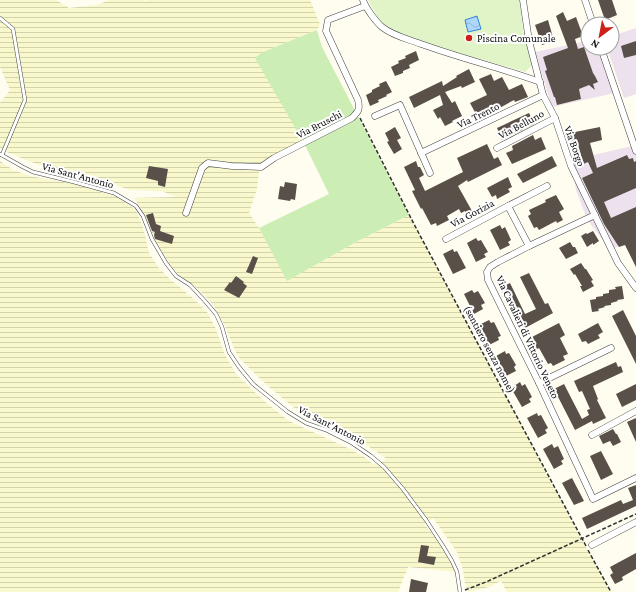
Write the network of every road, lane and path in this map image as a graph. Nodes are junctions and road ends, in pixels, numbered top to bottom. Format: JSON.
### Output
{"nodes":[{"id":1,"x":523,"y":0,"type":"edge"},
{"id":2,"x":585,"y":0,"type":"edge"},
{"id":3,"x":364,"y":3,"type":"edge"},
{"id":4,"x":590,"y":16,"type":"edge"},
{"id":5,"x":0,"y":18,"type":"edge"},
{"id":6,"x":605,"y":56,"type":"edge"},
{"id":7,"x":540,"y":82,"type":"junction"},
{"id":8,"x":543,"y":95,"type":"junction"},
{"id":9,"x":357,"y":113,"type":"junction"},
{"id":10,"x":375,"y":116,"type":"dead end"},
{"id":11,"x":555,"y":118,"type":"junction"},
{"id":12,"x":497,"y":148,"type":"dead end"},
{"id":13,"x":636,"y":151,"type":"edge"},
{"id":14,"x":421,"y":153,"type":"junction"},
{"id":15,"x":1,"y":154,"type":"edge"},
{"id":16,"x":430,"y":173,"type":"dead end"},
{"id":17,"x":547,"y":186,"type":"dead end"},
{"id":18,"x":508,"y":206,"type":"junction"},
{"id":19,"x":186,"y":213,"type":"dead end"},
{"id":20,"x":594,"y":215,"type":"junction"},
{"id":21,"x":446,"y":239,"type":"dead end"},
{"id":22,"x":529,"y":246,"type":"junction"},
{"id":23,"x":636,"y":288,"type":"edge"},
{"id":24,"x":611,"y":348,"type":"dead end"},
{"id":25,"x":539,"y":383,"type":"junction"},
{"id":26,"x":636,"y":411,"type":"edge"},
{"id":27,"x":592,"y":435,"type":"dead end"},
{"id":28,"x":636,"y":478,"type":"edge"},
{"id":29,"x":636,"y":514,"type":"edge"},
{"id":30,"x":636,"y":522,"type":"edge"},
{"id":31,"x":582,"y":539,"type":"junction"},
{"id":32,"x":592,"y":545,"type":"dead end"},
{"id":33,"x":460,"y":592,"type":"edge"},
{"id":34,"x":611,"y":592,"type":"edge"}],
"edges":[{"from":1,"to":7,"type":"street","name":"Via Borgo"},
{"from":2,"to":4,"type":"street"},
{"from":3,"to":7,"type":"street","name":"Via Bruschi"},
{"from":3,"to":9,"type":"street","name":"Via Bruschi"},
{"from":5,"to":15,"type":"lane"},
{"from":6,"to":13,"type":"street"},
{"from":7,"to":8,"type":"street","name":"Via Borgo"},
{"from":8,"to":11,"type":"street","name":"Via Borgo"},
{"from":8,"to":14,"type":"street","name":"Via Trento"},
{"from":9,"to":19,"type":"street","name":"Via Bruschi"},
{"from":9,"to":31,"type":"path","name":"(sentiero senza nome)"},
{"from":10,"to":14,"type":"street"},
{"from":11,"to":12,"type":"street","name":"Via Belluno"},
{"from":11,"to":20,"type":"street","name":"Via Borgo"},
{"from":14,"to":16,"type":"street"},
{"from":15,"to":33,"type":"lane","name":"Via Sant'Antonio"},
{"from":17,"to":18,"type":"street","name":"Via Gorizia"},
{"from":18,"to":21,"type":"street","name":"Via Gorizia"},
{"from":18,"to":22,"type":"street","name":"Via Gorizia"},
{"from":20,"to":22,"type":"street","name":"Via Cavalieri di Vittorio Veneto"},
{"from":20,"to":23,"type":"street","name":"Via Borgo"},
{"from":22,"to":25,"type":"street","name":"Via Cavalieri di Vittorio Veneto"},
{"from":24,"to":25,"type":"street"},
{"from":25,"to":28,"type":"street","name":"Via Cavalieri di Vittorio Veneto"},
{"from":26,"to":27,"type":"street"},
{"from":29,"to":31,"type":"path"},
{"from":30,"to":32,"type":"street"},
{"from":31,"to":33,"type":"path"},
{"from":31,"to":34,"type":"path","name":"(sentiero senza nome)"}]}
